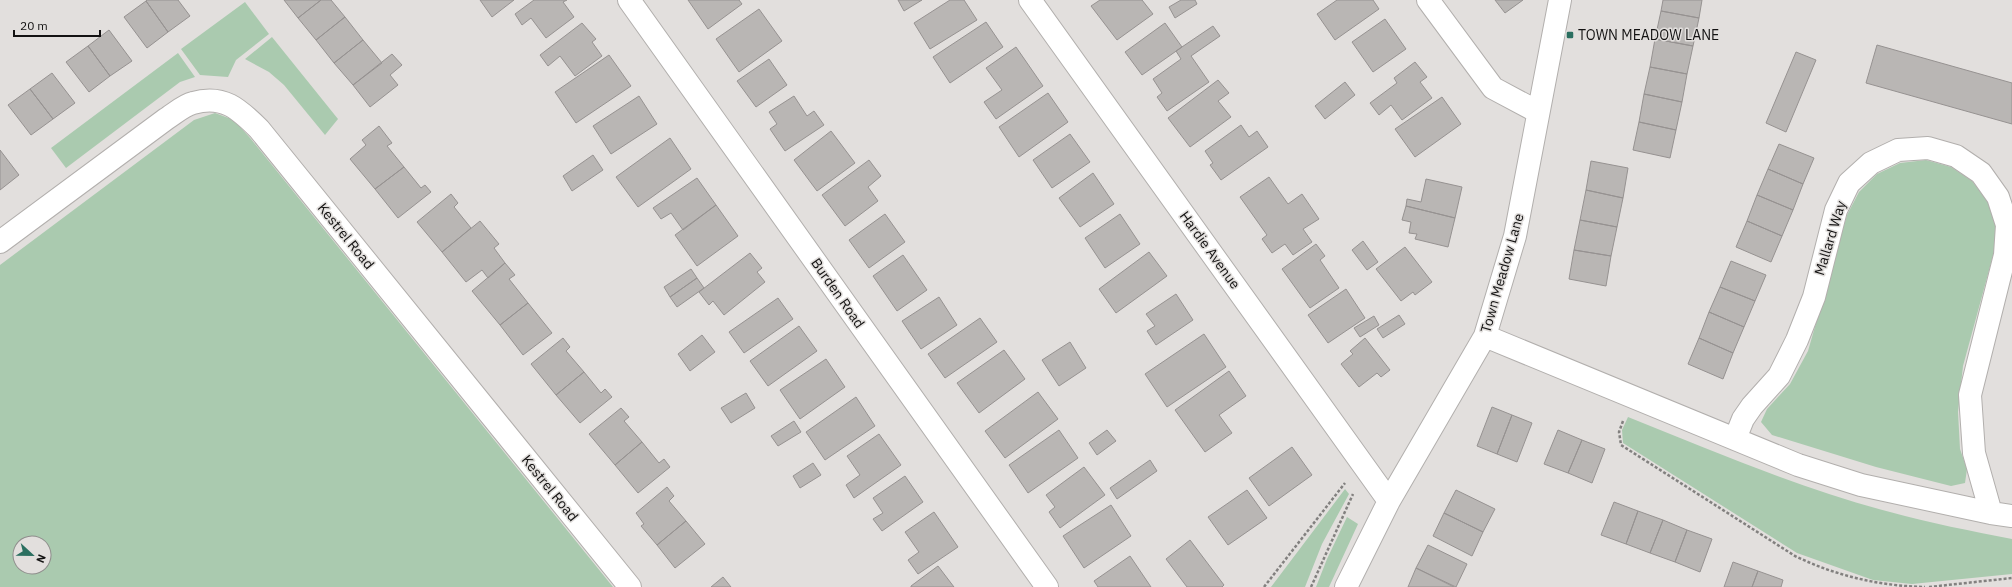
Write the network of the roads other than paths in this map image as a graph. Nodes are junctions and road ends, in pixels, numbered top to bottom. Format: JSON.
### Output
{"nodes":[{"id":1,"x":629,"y":0,"type":"edge"},
{"id":2,"x":1030,"y":0,"type":"edge"},
{"id":3,"x":1428,"y":0,"type":"edge"},
{"id":4,"x":1560,"y":0,"type":"edge"},
{"id":5,"x":1538,"y":112,"type":"junction"},
{"id":6,"x":0,"y":242,"type":"edge"},
{"id":7,"x":1485,"y":336,"type":"junction"},
{"id":8,"x":1735,"y":439,"type":"junction"},
{"id":9,"x":1389,"y":501,"type":"junction"},
{"id":10,"x":1990,"y":513,"type":"junction"},
{"id":11,"x":2012,"y":516,"type":"edge"},
{"id":12,"x":630,"y":587,"type":"edge"},
{"id":13,"x":1047,"y":587,"type":"edge"},
{"id":14,"x":1346,"y":587,"type":"edge"}],
"edges":[{"from":1,"to":13,"type":"street","name":"Burden Road"},
{"from":2,"to":9,"type":"street","name":"Hardie Avenue"},
{"from":3,"to":5,"type":"street"},
{"from":4,"to":5,"type":"street","name":"Town Meadow Lane"},
{"from":5,"to":7,"type":"street","name":"Town Meadow Lane"},
{"from":6,"to":12,"type":"street","name":"Kestrel Road"},
{"from":7,"to":8,"type":"street"},
{"from":7,"to":9,"type":"street","name":"Town Meadow Lane"},
{"from":8,"to":10,"type":"street"},
{"from":8,"to":10,"type":"street","name":"Mallard Way"},
{"from":9,"to":14,"type":"street","name":"Town Meadow Lane"},
{"from":10,"to":11,"type":"street"}]}
